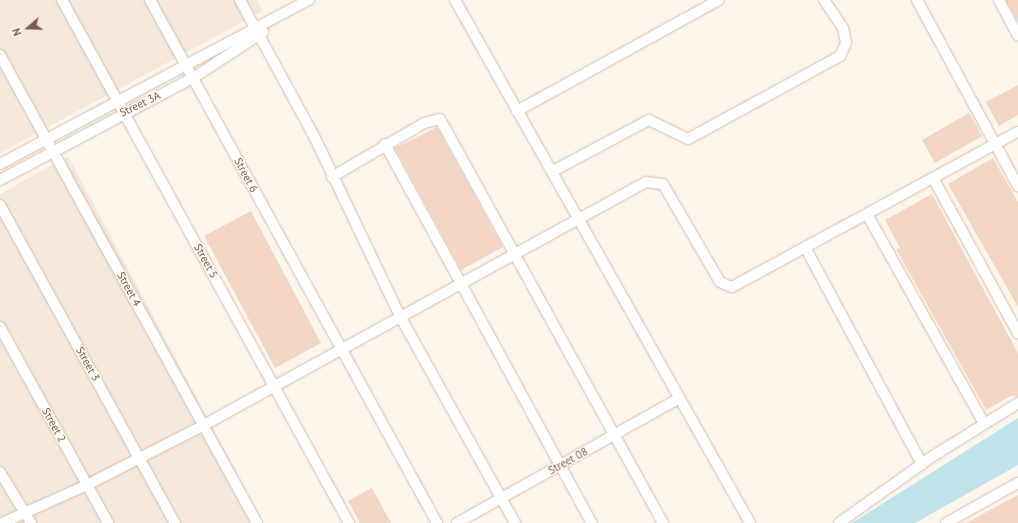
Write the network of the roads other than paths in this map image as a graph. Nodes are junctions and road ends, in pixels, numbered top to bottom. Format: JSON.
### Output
{"nodes":[{"id":1,"x":62,"y":0,"type":"edge"},
{"id":2,"x":150,"y":0,"type":"edge"},
{"id":3,"x":240,"y":0,"type":"edge"},
{"id":4,"x":309,"y":0,"type":"edge"},
{"id":5,"x":455,"y":0,"type":"edge"},
{"id":6,"x":719,"y":0,"type":"edge"},
{"id":7,"x":824,"y":0,"type":"edge"},
{"id":8,"x":916,"y":0,"type":"edge"},
{"id":9,"x":999,"y":0,"type":"edge"},
{"id":10,"x":257,"y":31,"type":"junction"},
{"id":11,"x":1018,"y":35,"type":"edge"},
{"id":12,"x":0,"y":55,"type":"edge"},
{"id":13,"x":186,"y":64,"type":"junction"},
{"id":14,"x":193,"y":78,"type":"junction"},
{"id":15,"x":117,"y":100,"type":"junction"},
{"id":16,"x":517,"y":111,"type":"junction"},
{"id":17,"x":123,"y":112,"type":"junction"},
{"id":18,"x":1018,"y":132,"type":"edge"},
{"id":19,"x":46,"y":139,"type":"junction"},
{"id":20,"x":385,"y":144,"type":"junction"},
{"id":21,"x":996,"y":145,"type":"junction"},
{"id":22,"x":52,"y":151,"type":"junction"},
{"id":23,"x":0,"y":164,"type":"edge"},
{"id":24,"x":553,"y":171,"type":"junction"},
{"id":25,"x":332,"y":177,"type":"junction"},
{"id":26,"x":933,"y":178,"type":"junction"},
{"id":27,"x":0,"y":180,"type":"edge"},
{"id":28,"x":1018,"y":186,"type":"edge"},
{"id":29,"x":0,"y":205,"type":"edge"},
{"id":30,"x":867,"y":214,"type":"junction"},
{"id":31,"x":579,"y":218,"type":"junction"},
{"id":32,"x":805,"y":247,"type":"junction"},
{"id":33,"x":514,"y":255,"type":"junction"},
{"id":34,"x":460,"y":285,"type":"junction"},
{"id":35,"x":401,"y":318,"type":"junction"},
{"id":36,"x":0,"y":327,"type":"edge"},
{"id":37,"x":1018,"y":333,"type":"edge"},
{"id":38,"x":340,"y":352,"type":"junction"},
{"id":39,"x":275,"y":387,"type":"junction"},
{"id":40,"x":678,"y":400,"type":"junction"},
{"id":41,"x":1018,"y":404,"type":"edge"},
{"id":42,"x":984,"y":423,"type":"junction"},
{"id":43,"x":204,"y":425,"type":"junction"},
{"id":44,"x":615,"y":435,"type":"junction"},
{"id":45,"x":140,"y":458,"type":"junction"},
{"id":46,"x":922,"y":464,"type":"junction"},
{"id":47,"x":560,"y":466,"type":"junction"},
{"id":48,"x":0,"y":472,"type":"edge"},
{"id":49,"x":1018,"y":483,"type":"edge"},
{"id":50,"x":87,"y":485,"type":"junction"},
{"id":51,"x":501,"y":498,"type":"junction"},
{"id":52,"x":23,"y":519,"type":"edge"},
{"id":53,"x":2,"y":523,"type":"edge"},
{"id":54,"x":31,"y":523,"type":"edge"},
{"id":55,"x":108,"y":523,"type":"edge"},
{"id":56,"x":175,"y":523,"type":"edge"},
{"id":57,"x":258,"y":523,"type":"edge"},
{"id":58,"x":349,"y":523,"type":"edge"},
{"id":59,"x":437,"y":523,"type":"edge"},
{"id":60,"x":457,"y":523,"type":"edge"},
{"id":61,"x":515,"y":523,"type":"edge"},
{"id":62,"x":592,"y":523,"type":"edge"},
{"id":63,"x":663,"y":523,"type":"edge"},
{"id":64,"x":750,"y":523,"type":"edge"},
{"id":65,"x":839,"y":523,"type":"edge"},
{"id":66,"x":946,"y":523,"type":"edge"}],
"edges":[{"from":1,"to":15,"type":"street","name":"Street 5"},
{"from":2,"to":13,"type":"street","name":"Street 6"},
{"from":3,"to":10,"type":"street"},
{"from":4,"to":10,"type":"street","name":"Street 3A"},
{"from":5,"to":16,"type":"street"},
{"from":6,"to":16,"type":"street"},
{"from":7,"to":24,"type":"street"},
{"from":8,"to":21,"type":"street"},
{"from":9,"to":11,"type":"street"},
{"from":10,"to":13,"type":"street","name":"Street 3A"},
{"from":10,"to":14,"type":"street","name":"Street 3A"},
{"from":10,"to":25,"type":"street"},
{"from":12,"to":19,"type":"street","name":"Street 4"},
{"from":13,"to":14,"type":"street","name":"Street 6"},
{"from":13,"to":15,"type":"street","name":"Street 3A"},
{"from":14,"to":17,"type":"street","name":"Street 3A"},
{"from":14,"to":38,"type":"street","name":"Street 6"},
{"from":15,"to":17,"type":"street","name":"Street 5"},
{"from":15,"to":19,"type":"street","name":"Street 3A"},
{"from":16,"to":24,"type":"street"},
{"from":17,"to":22,"type":"street","name":"Street 3A"},
{"from":17,"to":39,"type":"street","name":"Street 5"},
{"from":18,"to":21,"type":"street"},
{"from":19,"to":22,"type":"street","name":"Street 4"},
{"from":19,"to":23,"type":"street","name":"Street 3A"},
{"from":20,"to":25,"type":"street"},
{"from":20,"to":33,"type":"street"},
{"from":20,"to":34,"type":"street"},
{"from":21,"to":26,"type":"street"},
{"from":21,"to":28,"type":"street"},
{"from":22,"to":27,"type":"street","name":"Street 3A"},
{"from":22,"to":43,"type":"street","name":"Street 4"},
{"from":24,"to":31,"type":"street"},
{"from":25,"to":35,"type":"street"},
{"from":26,"to":30,"type":"street"},
{"from":26,"to":37,"type":"street"},
{"from":29,"to":45,"type":"street","name":"Street 3"},
{"from":30,"to":32,"type":"street"},
{"from":30,"to":42,"type":"street"},
{"from":31,"to":32,"type":"street"},
{"from":31,"to":33,"type":"street"},
{"from":31,"to":40,"type":"street"},
{"from":32,"to":46,"type":"street"},
{"from":33,"to":34,"type":"street"},
{"from":33,"to":44,"type":"street"},
{"from":34,"to":35,"type":"street"},
{"from":34,"to":47,"type":"street"},
{"from":35,"to":38,"type":"street"},
{"from":35,"to":51,"type":"street"},
{"from":36,"to":50,"type":"street","name":"Street 2"},
{"from":38,"to":39,"type":"street"},
{"from":38,"to":59,"type":"street","name":"Street 6"},
{"from":39,"to":43,"type":"street"},
{"from":39,"to":58,"type":"street","name":"Street 5"},
{"from":40,"to":44,"type":"street","name":"Street 08"},
{"from":40,"to":64,"type":"street"},
{"from":41,"to":42,"type":"street"},
{"from":42,"to":46,"type":"street"},
{"from":43,"to":45,"type":"street"},
{"from":43,"to":57,"type":"street","name":"Street 4"},
{"from":44,"to":47,"type":"street","name":"Street 08"},
{"from":44,"to":63,"type":"street"},
{"from":45,"to":50,"type":"street"},
{"from":45,"to":56,"type":"street","name":"Street 3"},
{"from":46,"to":65,"type":"street"},
{"from":47,"to":51,"type":"street","name":"Street 08"},
{"from":47,"to":62,"type":"street"},
{"from":48,"to":52,"type":"street"},
{"from":49,"to":66,"type":"street"},
{"from":50,"to":52,"type":"street"},
{"from":50,"to":55,"type":"street","name":"Street 2"},
{"from":51,"to":60,"type":"street","name":"Street 08"},
{"from":51,"to":61,"type":"street"},
{"from":52,"to":53,"type":"street"},
{"from":52,"to":54,"type":"street"}]}
